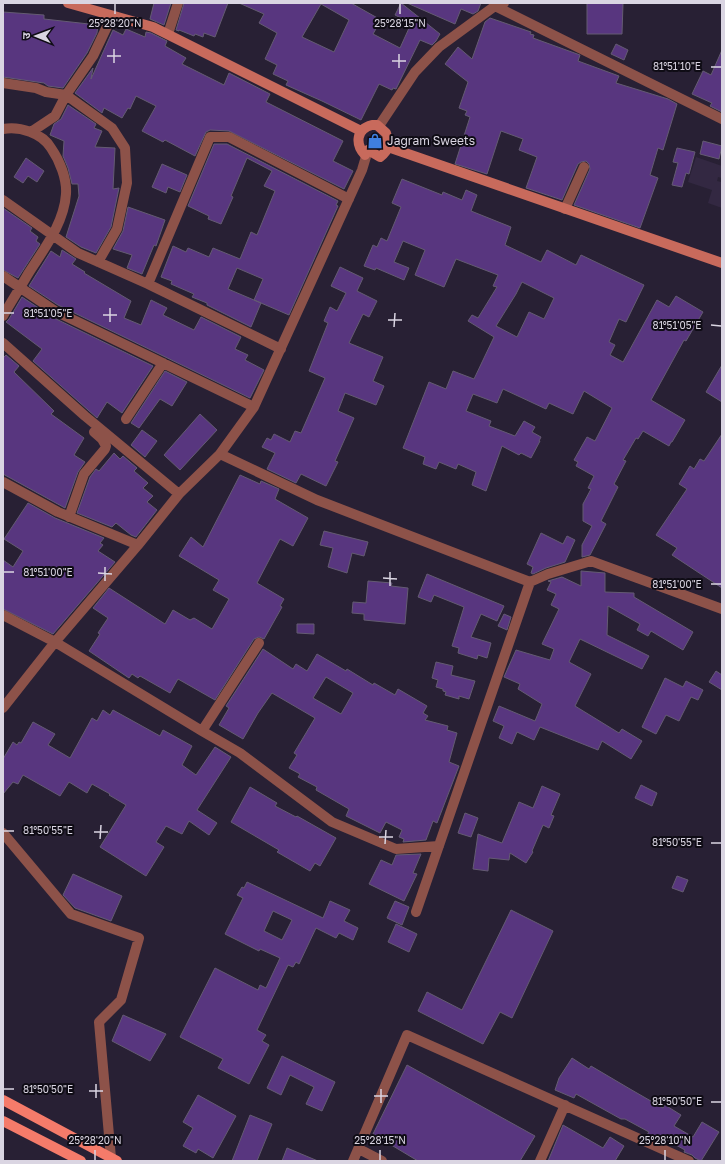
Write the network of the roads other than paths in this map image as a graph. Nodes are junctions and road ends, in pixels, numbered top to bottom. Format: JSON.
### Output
{"nodes":[{"id":1,"x":69,"y":3,"type":"edge"},
{"id":2,"x":178,"y":3,"type":"edge"},
{"id":3,"x":499,"y":5,"type":"edge"},
{"id":4,"x":112,"y":16,"type":"junction"},
{"id":5,"x":168,"y":34,"type":"junction"},
{"id":6,"x":3,"y":83,"type":"edge"},
{"id":7,"x":66,"y":95,"type":"junction"},
{"id":8,"x":722,"y":119,"type":"edge"},
{"id":9,"x":379,"y":126,"type":"junction"},
{"id":10,"x":3,"y":129,"type":"edge"},
{"id":11,"x":361,"y":131,"type":"junction"},
{"id":12,"x":31,"y":132,"type":"junction"},
{"id":13,"x":388,"y":147,"type":"junction"},
{"id":14,"x":368,"y":150,"type":"junction"},
{"id":15,"x":584,"y":167,"type":"dead end"},
{"id":16,"x":349,"y":199,"type":"junction"},
{"id":17,"x":3,"y":200,"type":"edge"},
{"id":18,"x":566,"y":209,"type":"junction"},
{"id":19,"x":53,"y":235,"type":"junction"},
{"id":20,"x":98,"y":262,"type":"junction"},
{"id":21,"x":722,"y":264,"type":"edge"},
{"id":22,"x":3,"y":276,"type":"edge"},
{"id":23,"x":148,"y":284,"type":"junction"},
{"id":24,"x":20,"y":287,"type":"junction"},
{"id":25,"x":3,"y":316,"type":"edge"},
{"id":26,"x":3,"y":343,"type":"edge"},
{"id":27,"x":281,"y":349,"type":"junction"},
{"id":28,"x":163,"y":363,"type":"junction"},
{"id":29,"x":23,"y":368,"type":"dead end"},
{"id":30,"x":254,"y":406,"type":"junction"},
{"id":31,"x":126,"y":419,"type":"dead end"},
{"id":32,"x":220,"y":454,"type":"junction"},
{"id":33,"x":3,"y":482,"type":"edge"},
{"id":34,"x":179,"y":494,"type":"junction"},
{"id":35,"x":69,"y":517,"type":"junction"},
{"id":36,"x":138,"y":545,"type":"junction"},
{"id":37,"x":530,"y":582,"type":"junction"},
{"id":38,"x":722,"y":609,"type":"edge"},
{"id":39,"x":3,"y":615,"type":"edge"},
{"id":40,"x":55,"y":642,"type":"junction"},
{"id":41,"x":259,"y":643,"type":"dead end"},
{"id":42,"x":3,"y":708,"type":"edge"},
{"id":43,"x":202,"y":731,"type":"junction"},
{"id":44,"x":3,"y":833,"type":"edge"},
{"id":45,"x":439,"y":846,"type":"junction"},
{"id":46,"x":416,"y":912,"type":"dead end"},
{"id":47,"x":3,"y":1100,"type":"edge"},
{"id":48,"x":565,"y":1106,"type":"junction"},
{"id":49,"x":3,"y":1121,"type":"edge"},
{"id":50,"x":359,"y":1149,"type":"junction"},
{"id":51,"x":114,"y":1159,"type":"edge"},
{"id":52,"x":77,"y":1160,"type":"edge"},
{"id":53,"x":353,"y":1161,"type":"edge"},
{"id":54,"x":382,"y":1161,"type":"edge"},
{"id":55,"x":540,"y":1161,"type":"edge"},
{"id":56,"x":689,"y":1161,"type":"edge"}],
"edges":[{"from":1,"to":4,"type":"street"},
{"from":2,"to":5,"type":"street"},
{"from":3,"to":8,"type":"street"},
{"from":3,"to":9,"type":"street"},
{"from":4,"to":5,"type":"street"},
{"from":4,"to":7,"type":"street"},
{"from":5,"to":11,"type":"street"},
{"from":6,"to":7,"type":"street"},
{"from":7,"to":12,"type":"street"},
{"from":7,"to":20,"type":"street"},
{"from":9,"to":11,"type":"street"},
{"from":9,"to":13,"type":"street"},
{"from":10,"to":12,"type":"street"},
{"from":11,"to":14,"type":"street"},
{"from":12,"to":19,"type":"street"},
{"from":13,"to":14,"type":"street"},
{"from":13,"to":18,"type":"street"},
{"from":14,"to":16,"type":"street"},
{"from":15,"to":18,"type":"street"},
{"from":16,"to":23,"type":"street"},
{"from":16,"to":27,"type":"street"},
{"from":17,"to":19,"type":"street"},
{"from":18,"to":21,"type":"street"},
{"from":19,"to":20,"type":"street"},
{"from":19,"to":24,"type":"street"},
{"from":20,"to":23,"type":"street"},
{"from":22,"to":24,"type":"street"},
{"from":23,"to":27,"type":"street"},
{"from":24,"to":25,"type":"street"},
{"from":24,"to":28,"type":"street"},
{"from":26,"to":34,"type":"street"},
{"from":27,"to":30,"type":"street"},
{"from":28,"to":30,"type":"street"},
{"from":28,"to":31,"type":"street"},
{"from":29,"to":35,"type":"street"},
{"from":30,"to":32,"type":"street"},
{"from":32,"to":34,"type":"street"},
{"from":32,"to":37,"type":"street"},
{"from":33,"to":35,"type":"street"},
{"from":34,"to":36,"type":"street"},
{"from":35,"to":36,"type":"street"},
{"from":36,"to":40,"type":"street"},
{"from":37,"to":38,"type":"street"},
{"from":37,"to":45,"type":"street"},
{"from":39,"to":40,"type":"street"},
{"from":40,"to":42,"type":"street"},
{"from":40,"to":43,"type":"street"},
{"from":41,"to":43,"type":"street"},
{"from":43,"to":45,"type":"street"},
{"from":44,"to":51,"type":"street"},
{"from":45,"to":46,"type":"street"},
{"from":47,"to":51,"type":"main road"},
{"from":48,"to":50,"type":"street"},
{"from":48,"to":55,"type":"street"},
{"from":48,"to":56,"type":"street"},
{"from":49,"to":52,"type":"main road"},
{"from":50,"to":53,"type":"street"},
{"from":50,"to":54,"type":"street"}]}
